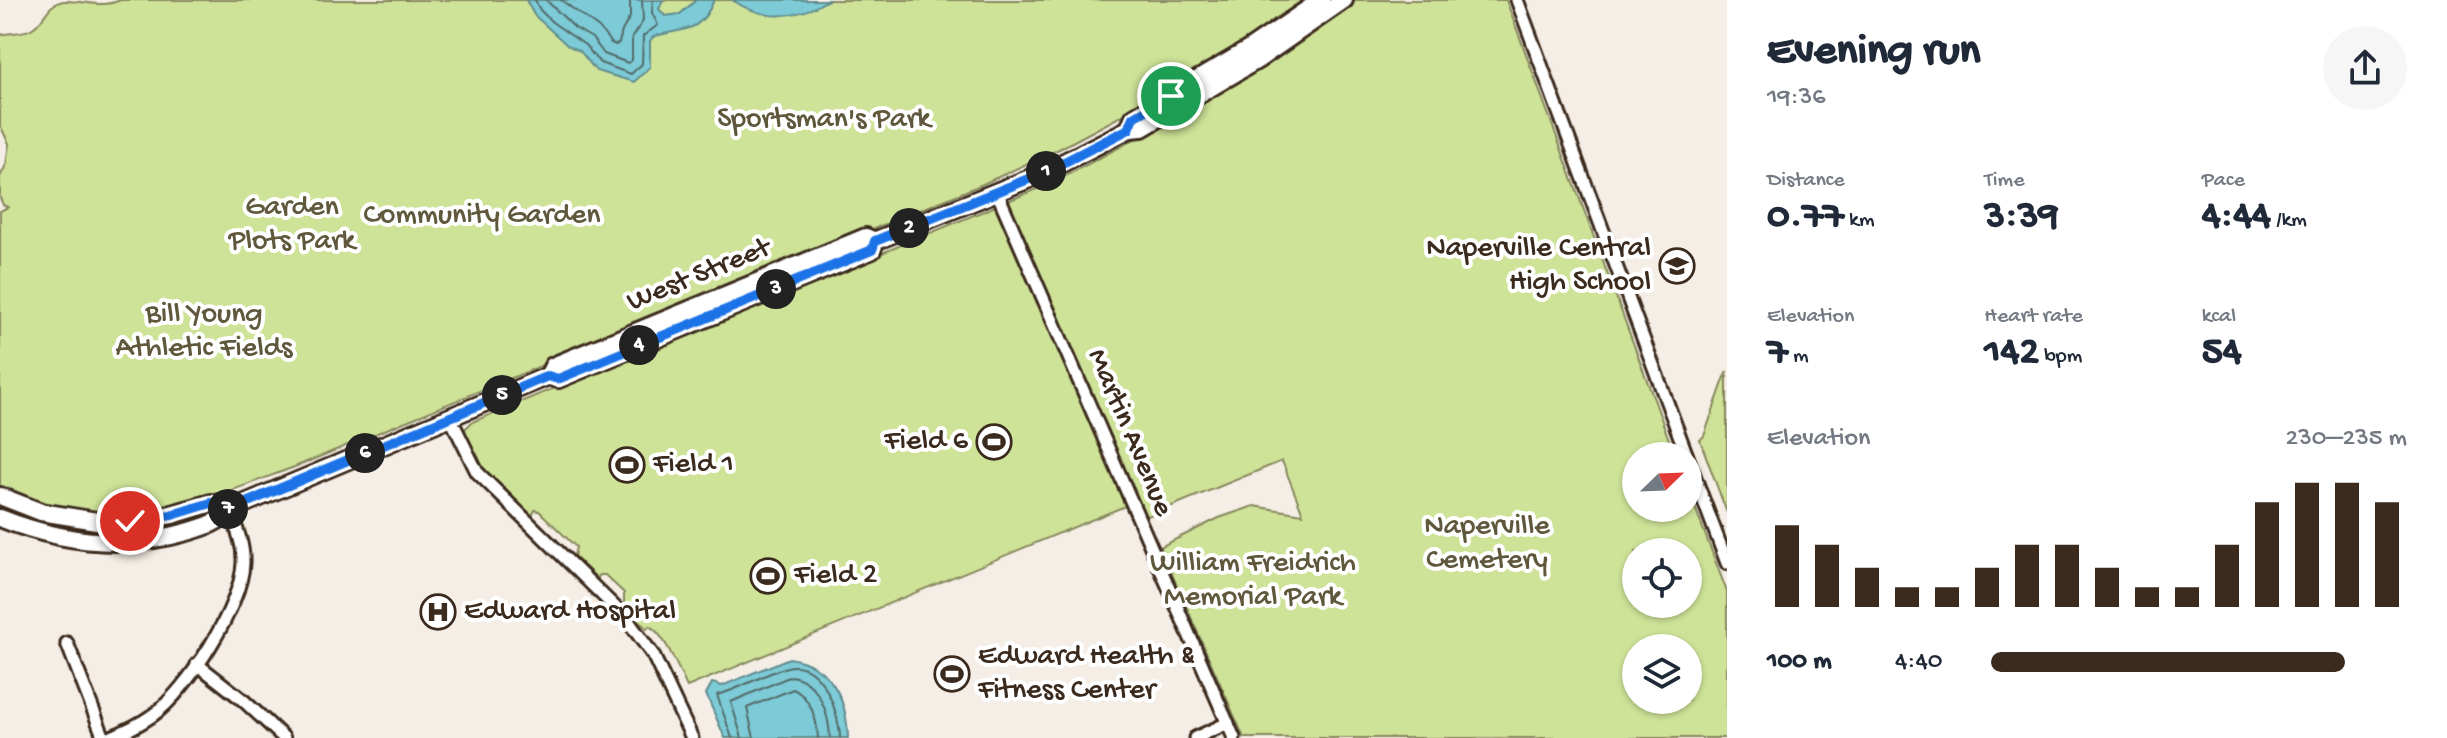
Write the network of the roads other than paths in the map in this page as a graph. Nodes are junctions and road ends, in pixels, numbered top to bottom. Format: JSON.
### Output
{"nodes":[{"id":1,"x":1321,"y":0,"type":"edge"},
{"id":2,"x":1344,"y":0,"type":"edge"},
{"id":3,"x":1517,"y":0,"type":"edge"},
{"id":4,"x":1129,"y":129,"type":"junction"},
{"id":5,"x":997,"y":192,"type":"junction"},
{"id":6,"x":450,"y":417,"type":"junction"},
{"id":7,"x":1681,"y":442,"type":"edge"},
{"id":8,"x":0,"y":496,"type":"edge"},
{"id":9,"x":1702,"y":497,"type":"edge"},
{"id":10,"x":229,"y":510,"type":"junction"},
{"id":11,"x":0,"y":518,"type":"edge"},
{"id":12,"x":1727,"y":563,"type":"edge"},
{"id":13,"x":67,"y":643,"type":"dead end"},
{"id":14,"x":197,"y":664,"type":"junction"},
{"id":15,"x":1228,"y":723,"type":"junction"},
{"id":16,"x":106,"y":738,"type":"edge"},
{"id":17,"x":284,"y":738,"type":"edge"},
{"id":18,"x":692,"y":738,"type":"edge"},
{"id":19,"x":1195,"y":738,"type":"edge"},
{"id":20,"x":1234,"y":738,"type":"edge"}],
"edges":[{"from":1,"to":4,"type":"street","name":"West Street"},
{"from":2,"to":4,"type":"street","name":"West Street"},
{"from":3,"to":7,"type":"street"},
{"from":4,"to":5,"type":"street","name":"West Street"},
{"from":5,"to":6,"type":"street","name":"West Street"},
{"from":5,"to":15,"type":"street","name":"Martin Avenue"},
{"from":6,"to":10,"type":"street","name":"West Street"},
{"from":6,"to":18,"type":"street"},
{"from":8,"to":10,"type":"street","name":"West Street"},
{"from":9,"to":12,"type":"street"},
{"from":10,"to":11,"type":"street","name":"West Street"},
{"from":10,"to":14,"type":"street"},
{"from":13,"to":16,"type":"street"},
{"from":14,"to":16,"type":"street"},
{"from":14,"to":17,"type":"street"},
{"from":15,"to":19,"type":"street"},
{"from":15,"to":20,"type":"street","name":"Martin Avenue"}]}
